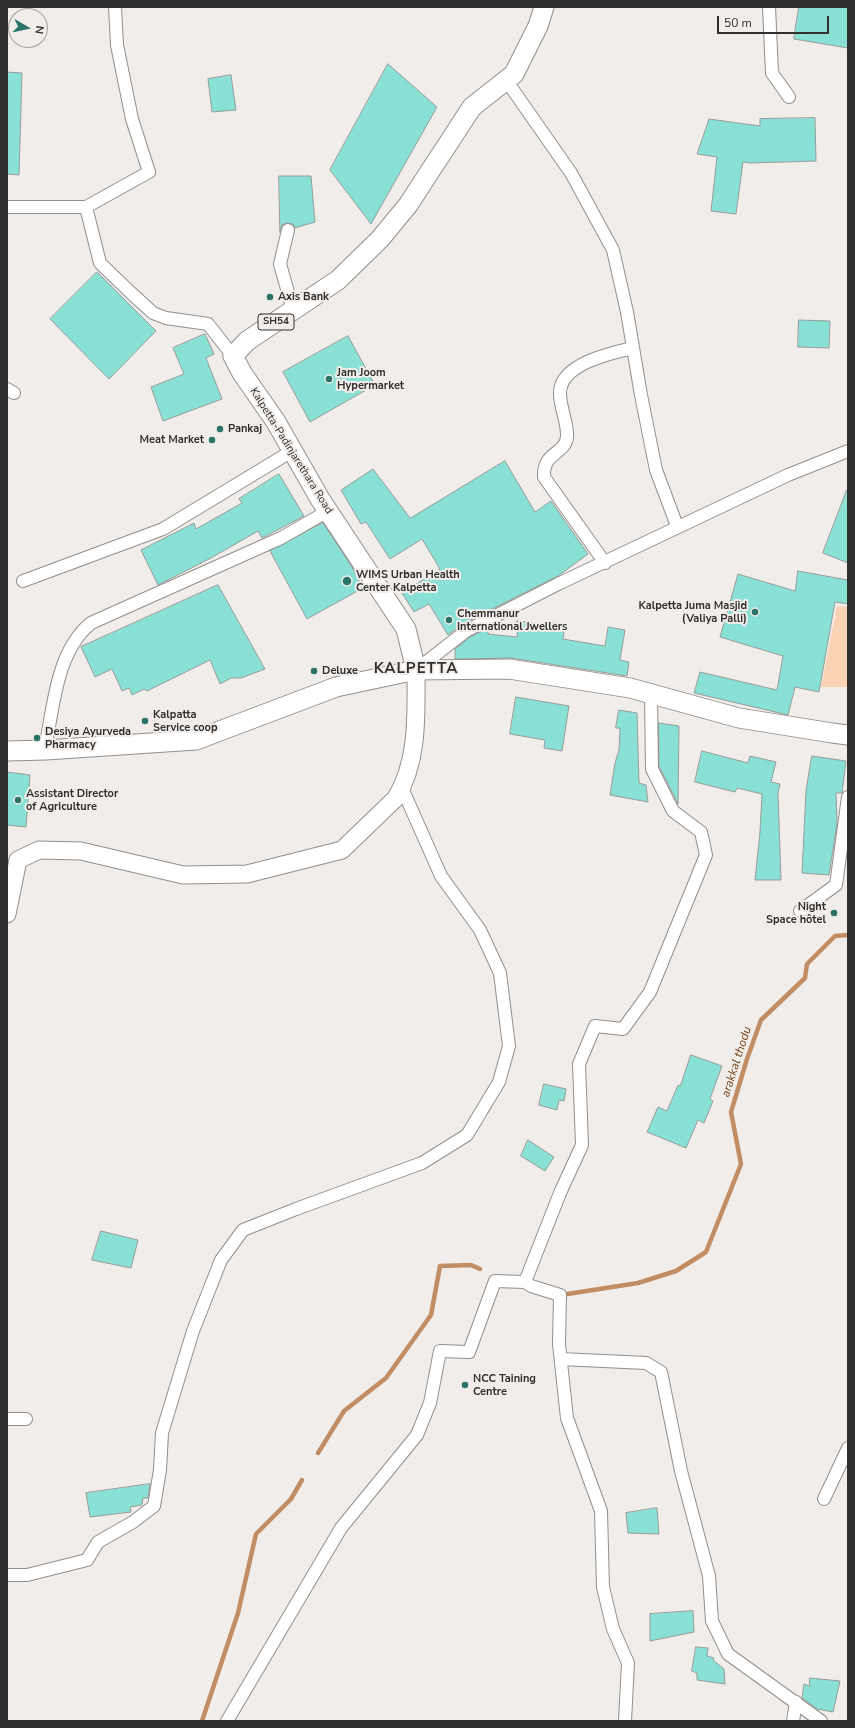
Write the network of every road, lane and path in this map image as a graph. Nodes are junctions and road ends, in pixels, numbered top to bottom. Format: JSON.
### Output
{"nodes":[{"id":1,"x":115,"y":7,"type":"edge"},
{"id":2,"x":544,"y":7,"type":"edge"},
{"id":3,"x":769,"y":7,"type":"edge"},
{"id":4,"x":506,"y":80,"type":"junction"},
{"id":5,"x":789,"y":96,"type":"dead end"},
{"id":6,"x":7,"y":207,"type":"edge"},
{"id":7,"x":86,"y":207,"type":"junction"},
{"id":8,"x":288,"y":230,"type":"dead end"},
{"id":9,"x":293,"y":310,"type":"junction"},
{"id":10,"x":633,"y":348,"type":"junction"},
{"id":11,"x":232,"y":356,"type":"junction"},
{"id":12,"x":292,"y":451,"type":"junction"},
{"id":13,"x":848,"y":451,"type":"edge"},
{"id":14,"x":328,"y":511,"type":"junction"},
{"id":15,"x":677,"y":526,"type":"junction"},
{"id":16,"x":605,"y":563,"type":"junction"},
{"id":17,"x":23,"y":581,"type":"dead end"},
{"id":18,"x":416,"y":670,"type":"junction"},
{"id":19,"x":651,"y":694,"type":"junction"},
{"id":20,"x":848,"y":734,"type":"edge"},
{"id":21,"x":46,"y":750,"type":"junction"},
{"id":22,"x":7,"y":751,"type":"edge"},
{"id":23,"x":402,"y":788,"type":"junction"},
{"id":24,"x":848,"y":797,"type":"edge"},
{"id":25,"x":800,"y":911,"type":"dead end"},
{"id":26,"x":7,"y":914,"type":"edge"},
{"id":27,"x":525,"y":1282,"type":"junction"},
{"id":28,"x":561,"y":1359,"type":"junction"},
{"id":29,"x":26,"y":1418,"type":"dead end"},
{"id":30,"x":7,"y":1419,"type":"edge"},
{"id":31,"x":848,"y":1448,"type":"edge"},
{"id":32,"x":824,"y":1499,"type":"dead end"},
{"id":33,"x":7,"y":1575,"type":"edge"},
{"id":34,"x":796,"y":1702,"type":"junction"},
{"id":35,"x":227,"y":1721,"type":"edge"},
{"id":36,"x":625,"y":1721,"type":"edge"},
{"id":37,"x":793,"y":1721,"type":"edge"},
{"id":38,"x":821,"y":1721,"type":"edge"}],
"edges":[{"from":1,"to":7,"type":"street"},
{"from":2,"to":4,"type":"main road","number":"SH54"},
{"from":3,"to":5,"type":"street"},
{"from":4,"to":9,"type":"main road","number":"SH54"},
{"from":4,"to":10,"type":"street"},
{"from":6,"to":7,"type":"street"},
{"from":7,"to":11,"type":"street"},
{"from":8,"to":9,"type":"street"},
{"from":9,"to":11,"type":"main road","number":"SH54"},
{"from":10,"to":15,"type":"street"},
{"from":10,"to":16,"type":"street"},
{"from":11,"to":12,"type":"main road","name":"Kalpetta-Padinjarethara Road"},
{"from":12,"to":14,"type":"main road","name":"Kalpetta-Padinjarethara Road"},
{"from":12,"to":17,"type":"street"},
{"from":13,"to":15,"type":"street"},
{"from":14,"to":18,"type":"main road","name":"Kalpetta-Padinjarethara Road"},
{"from":14,"to":21,"type":"street"},
{"from":15,"to":16,"type":"street"},
{"from":16,"to":18,"type":"street"},
{"from":18,"to":19,"type":"main road"},
{"from":18,"to":21,"type":"main road"},
{"from":18,"to":23,"type":"main road"},
{"from":19,"to":20,"type":"main road"},
{"from":19,"to":27,"type":"street"},
{"from":21,"to":22,"type":"main road"},
{"from":23,"to":26,"type":"main road"},
{"from":23,"to":33,"type":"street"},
{"from":24,"to":25,"type":"street"},
{"from":27,"to":28,"type":"street"},
{"from":27,"to":35,"type":"street"},
{"from":28,"to":34,"type":"street"},
{"from":28,"to":36,"type":"street"},
{"from":29,"to":30,"type":"street"},
{"from":31,"to":32,"type":"street"},
{"from":34,"to":37,"type":"street"},
{"from":34,"to":38,"type":"street"}]}
